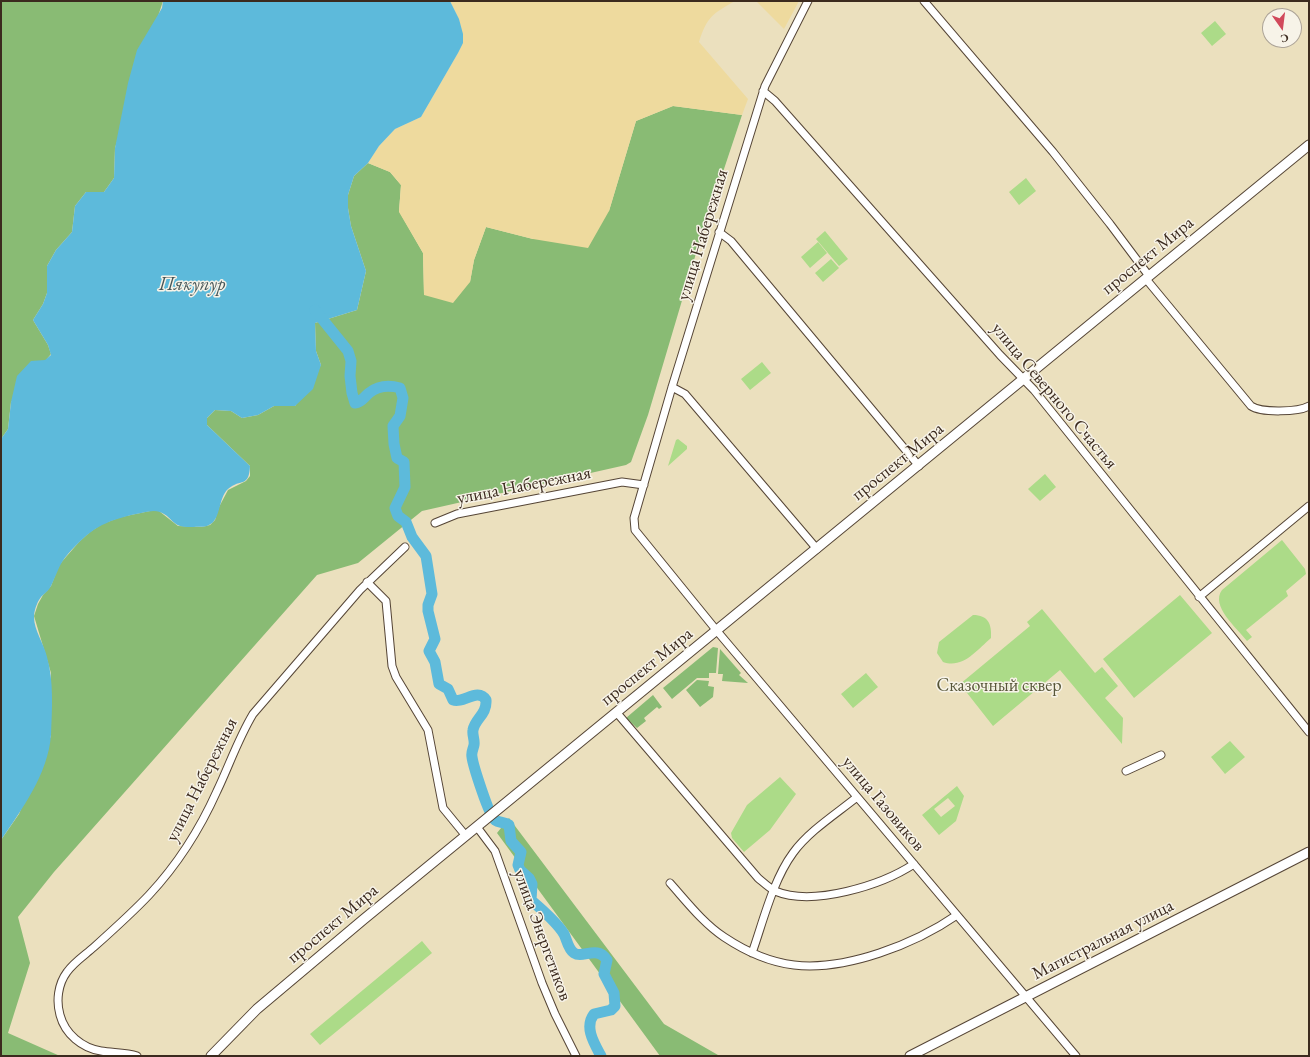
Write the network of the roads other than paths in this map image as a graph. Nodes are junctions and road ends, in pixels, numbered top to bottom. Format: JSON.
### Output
{"nodes":[{"id":1,"x":808,"y":1,"type":"edge"},
{"id":2,"x":924,"y":1,"type":"edge"},
{"id":3,"x":763,"y":91,"type":"junction"},
{"id":4,"x":1309,"y":145,"type":"edge"},
{"id":5,"x":719,"y":232,"type":"junction"},
{"id":6,"x":1147,"y":278,"type":"junction"},
{"id":7,"x":1023,"y":380,"type":"junction"},
{"id":8,"x":672,"y":387,"type":"junction"},
{"id":9,"x":1309,"y":406,"type":"edge"},
{"id":10,"x":919,"y":466,"type":"junction"},
{"id":11,"x":644,"y":485,"type":"junction"},
{"id":12,"x":1309,"y":506,"type":"edge"},
{"id":13,"x":435,"y":523,"type":"dead end"},
{"id":14,"x":405,"y":547,"type":"dead end"},
{"id":15,"x":816,"y":549,"type":"junction"},
{"id":16,"x":367,"y":582,"type":"junction"},
{"id":17,"x":1199,"y":597,"type":"junction"},
{"id":18,"x":717,"y":631,"type":"junction"},
{"id":19,"x":617,"y":713,"type":"junction"},
{"id":20,"x":1309,"y":732,"type":"edge"},
{"id":21,"x":1161,"y":755,"type":"dead end"},
{"id":22,"x":1126,"y":771,"type":"dead end"},
{"id":23,"x":857,"y":797,"type":"junction"},
{"id":24,"x":479,"y":825,"type":"junction"},
{"id":25,"x":466,"y":836,"type":"junction"},
{"id":26,"x":1309,"y":852,"type":"edge"},
{"id":27,"x":914,"y":864,"type":"junction"},
{"id":28,"x":670,"y":883,"type":"dead end"},
{"id":29,"x":774,"y":891,"type":"junction"},
{"id":30,"x":958,"y":915,"type":"junction"},
{"id":31,"x":752,"y":953,"type":"junction"},
{"id":32,"x":1026,"y":996,"type":"junction"},
{"id":33,"x":137,"y":1056,"type":"edge"},
{"id":34,"x":211,"y":1056,"type":"edge"},
{"id":35,"x":576,"y":1056,"type":"edge"},
{"id":36,"x":910,"y":1056,"type":"edge"},
{"id":37,"x":1076,"y":1056,"type":"edge"}],
"edges":[{"from":1,"to":3,"type":"street","name":"улица Набережная"},
{"from":2,"to":6,"type":"street"},
{"from":3,"to":5,"type":"street","name":"улица Набережная"},
{"from":3,"to":7,"type":"street","name":"улица Северного Счастья"},
{"from":4,"to":6,"type":"main road","name":"проспект Мира"},
{"from":5,"to":8,"type":"street","name":"улица Набережная"},
{"from":5,"to":10,"type":"street"},
{"from":6,"to":7,"type":"main road","name":"проспект Мира"},
{"from":6,"to":9,"type":"street"},
{"from":7,"to":10,"type":"main road","name":"проспект Мира"},
{"from":7,"to":17,"type":"street","name":"улица Северного Счастья"},
{"from":8,"to":11,"type":"street","name":"улица Набережная"},
{"from":8,"to":15,"type":"street"},
{"from":10,"to":15,"type":"main road","name":"проспект Мира"},
{"from":11,"to":13,"type":"street","name":"улица Набережная"},
{"from":11,"to":18,"type":"street","name":"улица Набережная"},
{"from":12,"to":17,"type":"street"},
{"from":14,"to":16,"type":"street","name":"улица Набережная"},
{"from":15,"to":18,"type":"main road","name":"проспект Мира"},
{"from":16,"to":25,"type":"street"},
{"from":16,"to":33,"type":"street","name":"улица Набережная"},
{"from":17,"to":20,"type":"street","name":"улица Северного Счастья"},
{"from":18,"to":19,"type":"main road","name":"проспект Мира"},
{"from":18,"to":23,"type":"street","name":"улица Газовиков"},
{"from":19,"to":24,"type":"main road","name":"проспект Мира"},
{"from":19,"to":29,"type":"street"},
{"from":21,"to":22,"type":"street"},
{"from":23,"to":27,"type":"street","name":"улица Газовиков"},
{"from":23,"to":29,"type":"street"},
{"from":24,"to":25,"type":"main road","name":"проспект Мира"},
{"from":24,"to":35,"type":"street","name":"улица Энергетиков"},
{"from":25,"to":34,"type":"main road","name":"проспект Мира"},
{"from":26,"to":32,"type":"main road","name":"Магистральная улица"},
{"from":27,"to":29,"type":"street"},
{"from":27,"to":30,"type":"street","name":"улица Газовиков"},
{"from":28,"to":31,"type":"street"},
{"from":29,"to":31,"type":"street"},
{"from":30,"to":31,"type":"street"},
{"from":30,"to":32,"type":"street","name":"улица Газовиков"},
{"from":32,"to":36,"type":"main road","name":"Магистральная улица"},
{"from":32,"to":37,"type":"street","name":"улица Газовиков"}]}
